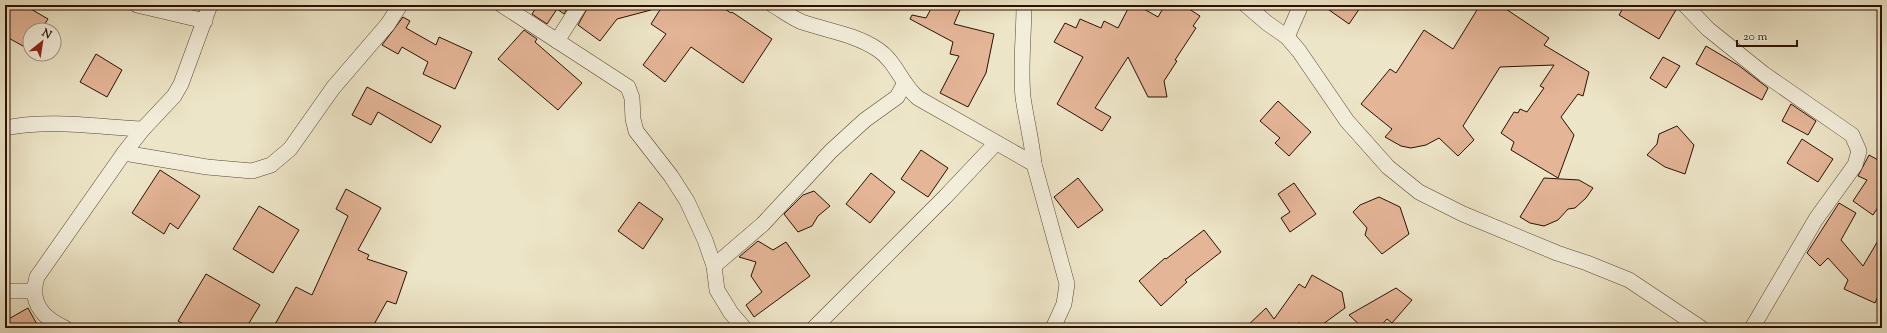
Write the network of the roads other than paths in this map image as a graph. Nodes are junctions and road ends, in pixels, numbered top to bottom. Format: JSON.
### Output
{"nodes":[{"id":1,"x":137,"y":5,"type":"edge"},
{"id":2,"x":210,"y":5,"type":"edge"},
{"id":3,"x":400,"y":5,"type":"edge"},
{"id":4,"x":502,"y":5,"type":"edge"},
{"id":5,"x":580,"y":5,"type":"edge"},
{"id":6,"x":773,"y":5,"type":"edge"},
{"id":7,"x":1024,"y":5,"type":"edge"},
{"id":8,"x":1246,"y":5,"type":"edge"},
{"id":9,"x":1301,"y":5,"type":"edge"},
{"id":10,"x":1685,"y":5,"type":"edge"},
{"id":11,"x":205,"y":21,"type":"junction"},
{"id":12,"x":1287,"y":37,"type":"junction"},
{"id":13,"x":557,"y":40,"type":"junction"},
{"id":14,"x":905,"y":83,"type":"junction"},
{"id":15,"x":5,"y":128,"type":"edge"},
{"id":16,"x":143,"y":129,"type":"junction"},
{"id":17,"x":996,"y":143,"type":"junction"},
{"id":18,"x":124,"y":153,"type":"junction"},
{"id":19,"x":1034,"y":164,"type":"junction"},
{"id":20,"x":714,"y":266,"type":"junction"},
{"id":21,"x":5,"y":291,"type":"edge"},
{"id":22,"x":35,"y":291,"type":"junction"},
{"id":23,"x":65,"y":328,"type":"edge"},
{"id":24,"x":744,"y":328,"type":"edge"},
{"id":25,"x":814,"y":328,"type":"edge"},
{"id":26,"x":1053,"y":328,"type":"edge"},
{"id":27,"x":1701,"y":328,"type":"edge"},
{"id":28,"x":1752,"y":328,"type":"edge"}],
"edges":[{"from":1,"to":11,"type":"street"},
{"from":2,"to":11,"type":"street"},
{"from":3,"to":18,"type":"street"},
{"from":4,"to":13,"type":"street"},
{"from":5,"to":13,"type":"street"},
{"from":6,"to":14,"type":"street"},
{"from":7,"to":19,"type":"street"},
{"from":8,"to":12,"type":"street"},
{"from":9,"to":12,"type":"street"},
{"from":10,"to":28,"type":"street"},
{"from":11,"to":16,"type":"street"},
{"from":12,"to":27,"type":"street"},
{"from":13,"to":20,"type":"street"},
{"from":14,"to":17,"type":"street"},
{"from":14,"to":20,"type":"street"},
{"from":15,"to":16,"type":"street"},
{"from":16,"to":18,"type":"street"},
{"from":17,"to":19,"type":"street"},
{"from":17,"to":25,"type":"street"},
{"from":18,"to":22,"type":"street"},
{"from":19,"to":26,"type":"street"},
{"from":20,"to":24,"type":"street"},
{"from":21,"to":22,"type":"street"},
{"from":22,"to":23,"type":"street"}]}
